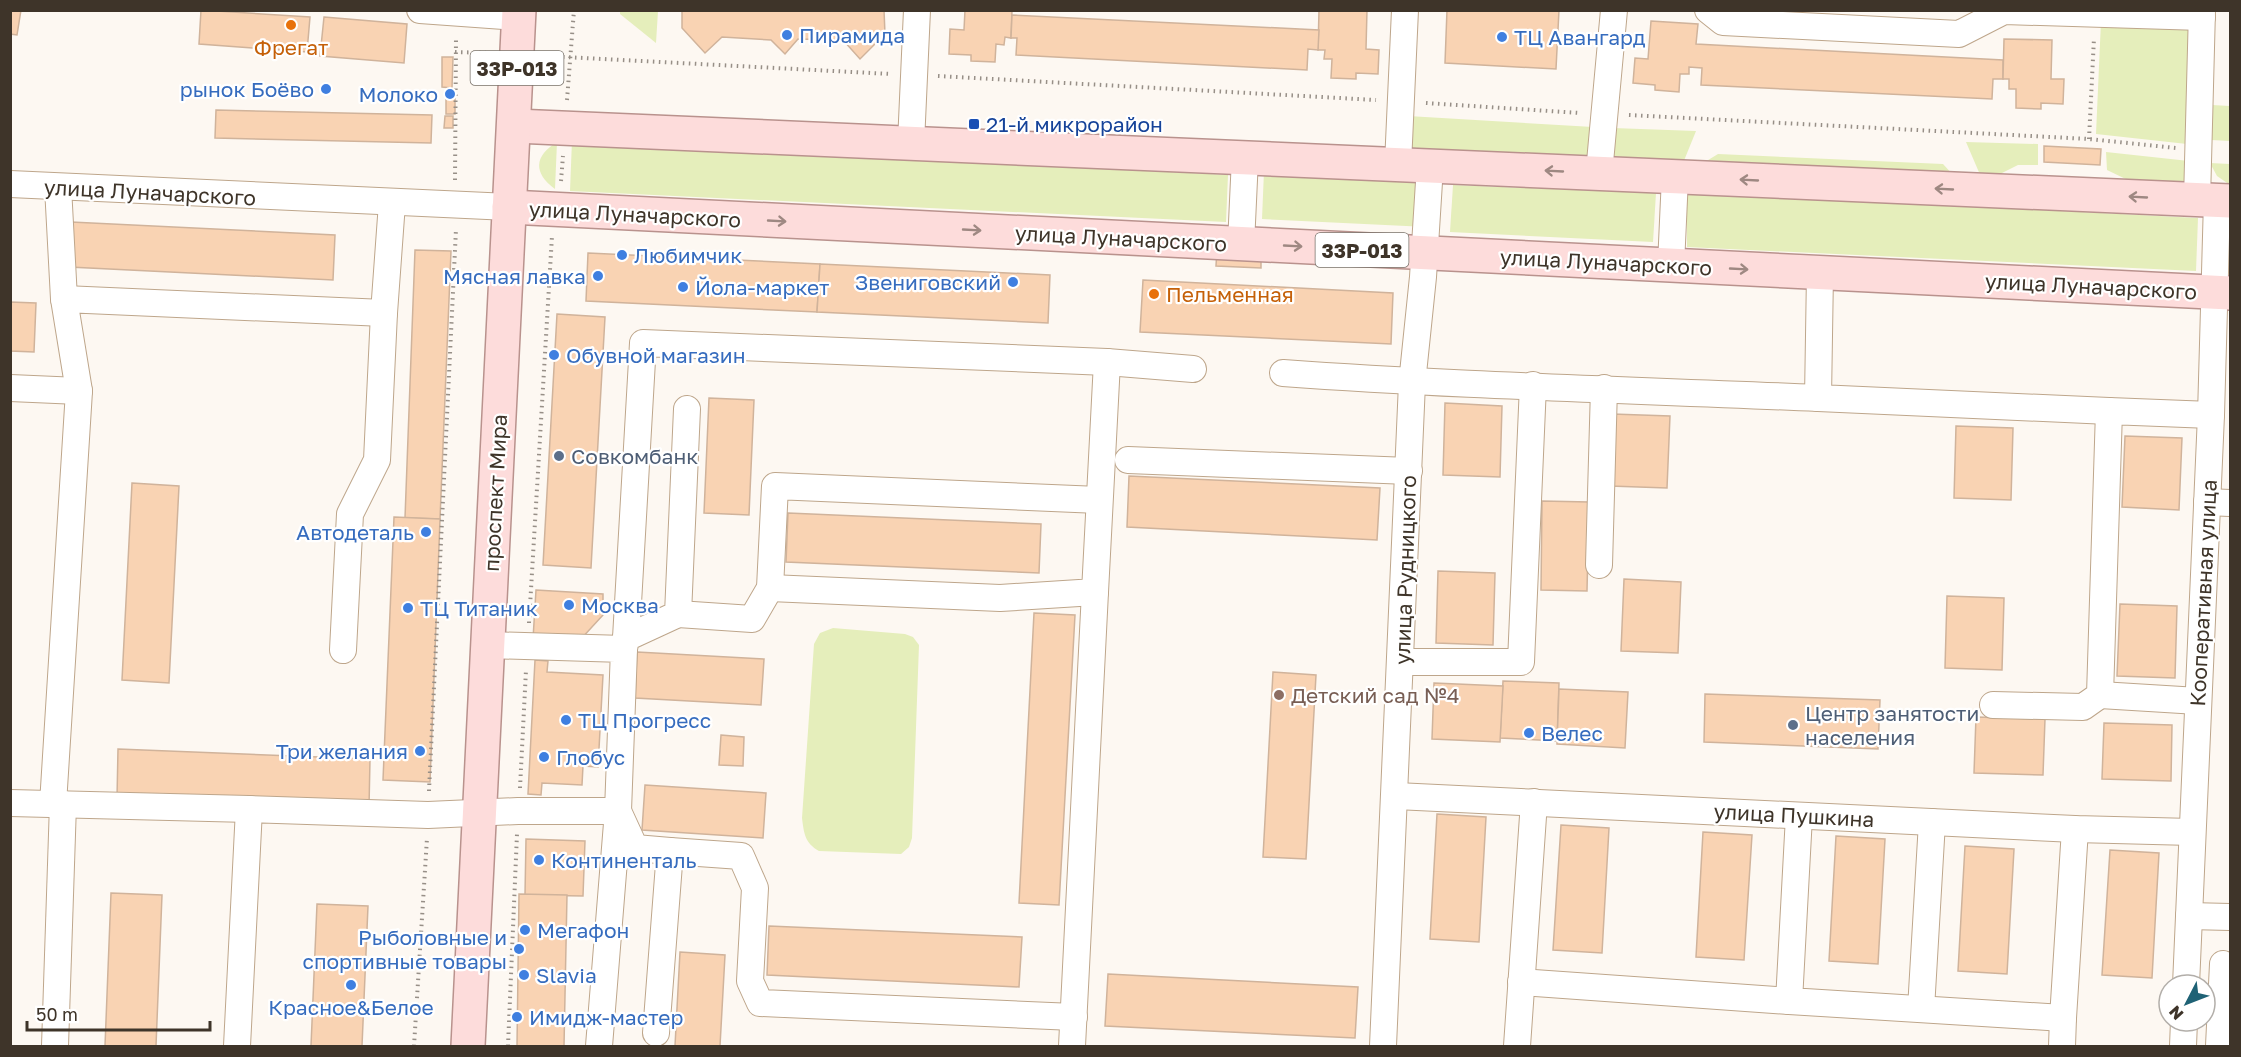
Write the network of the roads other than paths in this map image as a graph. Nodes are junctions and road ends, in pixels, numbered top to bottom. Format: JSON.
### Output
{"nodes":[{"id":1,"x":420,"y":10,"type":"edge"},
{"id":2,"x":917,"y":10,"type":"edge"},
{"id":3,"x":1405,"y":10,"type":"edge"},
{"id":4,"x":1614,"y":10,"type":"edge"},
{"id":5,"x":1708,"y":10,"type":"edge"},
{"id":6,"x":2095,"y":12,"type":"edge"},
{"id":7,"x":519,"y":14,"type":"edge"},
{"id":8,"x":2202,"y":14,"type":"edge"},
{"id":9,"x":514,"y":126,"type":"junction"},
{"id":10,"x":911,"y":143,"type":"junction"},
{"id":11,"x":1245,"y":158,"type":"junction"},
{"id":12,"x":1398,"y":164,"type":"junction"},
{"id":13,"x":1430,"y":166,"type":"junction"},
{"id":14,"x":1599,"y":173,"type":"junction"},
{"id":15,"x":1675,"y":177,"type":"junction"},
{"id":16,"x":10,"y":184,"type":"edge"},
{"id":17,"x":58,"y":187,"type":"junction"},
{"id":18,"x":2215,"y":201,"type":"edge"},
{"id":19,"x":392,"y":203,"type":"junction"},
{"id":20,"x":509,"y":207,"type":"junction"},
{"id":21,"x":1241,"y":244,"type":"junction"},
{"id":22,"x":1423,"y":253,"type":"junction"},
{"id":23,"x":1671,"y":265,"type":"junction"},
{"id":24,"x":1820,"y":273,"type":"junction"},
{"id":25,"x":2222,"y":292,"type":"edge"},
{"id":26,"x":64,"y":299,"type":"junction"},
{"id":27,"x":384,"y":314,"type":"junction"},
{"id":28,"x":1107,"y":362,"type":"junction"},
{"id":29,"x":1193,"y":369,"type":"dead end"},
{"id":30,"x":1283,"y":373,"type":"dead end"},
{"id":31,"x":1412,"y":383,"type":"junction"},
{"id":32,"x":1533,"y":385,"type":"junction"},
{"id":33,"x":10,"y":388,"type":"edge"},
{"id":34,"x":1604,"y":388,"type":"junction"},
{"id":35,"x":79,"y":391,"type":"junction"},
{"id":36,"x":1818,"y":398,"type":"junction"},
{"id":37,"x":687,"y":409,"type":"dead end"},
{"id":38,"x":2109,"y":411,"type":"junction"},
{"id":39,"x":2211,"y":415,"type":"junction"},
{"id":40,"x":1128,"y":460,"type":"dead end"},
{"id":41,"x":1409,"y":471,"type":"junction"},
{"id":42,"x":1100,"y":500,"type":"junction"},
{"id":43,"x":2219,"y":502,"type":"edge"},
{"id":44,"x":1599,"y":566,"type":"dead end"},
{"id":45,"x":770,"y":588,"type":"junction"},
{"id":46,"x":1095,"y":592,"type":"junction"},
{"id":47,"x":678,"y":614,"type":"junction"},
{"id":48,"x":625,"y":644,"type":"junction"},
{"id":49,"x":488,"y":645,"type":"junction"},
{"id":50,"x":343,"y":650,"type":"dead end"},
{"id":51,"x":1401,"y":662,"type":"junction"},
{"id":52,"x":2100,"y":695,"type":"junction"},
{"id":53,"x":2198,"y":701,"type":"junction"},
{"id":54,"x":1993,"y":705,"type":"dead end"},
{"id":55,"x":1396,"y":796,"type":"junction"},
{"id":56,"x":1534,"y":802,"type":"junction"},
{"id":57,"x":10,"y":803,"type":"edge"},
{"id":58,"x":58,"y":804,"type":"junction"},
{"id":59,"x":249,"y":809,"type":"junction"},
{"id":60,"x":618,"y":811,"type":"junction"},
{"id":61,"x":480,"y":813,"type":"junction"},
{"id":62,"x":1799,"y":816,"type":"junction"},
{"id":63,"x":1932,"y":822,"type":"junction"},
{"id":64,"x":2075,"y":829,"type":"junction"},
{"id":65,"x":2192,"y":832,"type":"junction"},
{"id":66,"x":670,"y":851,"type":"junction"},
{"id":67,"x":2189,"y":916,"type":"junction"},
{"id":68,"x":2230,"y":917,"type":"edge"},
{"id":69,"x":2223,"y":964,"type":"dead end"},
{"id":70,"x":2187,"y":973,"type":"edge"},
{"id":71,"x":1521,"y":982,"type":"junction"},
{"id":72,"x":1790,"y":1001,"type":"junction"},
{"id":73,"x":1921,"y":1009,"type":"junction"},
{"id":74,"x":1074,"y":1017,"type":"junction"},
{"id":75,"x":2063,"y":1018,"type":"junction"},
{"id":76,"x":656,"y":1033,"type":"dead end"},
{"id":77,"x":56,"y":1047,"type":"edge"},
{"id":78,"x":237,"y":1047,"type":"edge"},
{"id":79,"x":468,"y":1047,"type":"edge"},
{"id":80,"x":599,"y":1047,"type":"edge"},
{"id":81,"x":1072,"y":1047,"type":"edge"},
{"id":82,"x":1383,"y":1047,"type":"edge"},
{"id":83,"x":1516,"y":1047,"type":"edge"},
{"id":84,"x":2062,"y":1047,"type":"edge"},
{"id":85,"x":2219,"y":1047,"type":"edge"}],
"edges":[{"from":1,"to":7,"type":"street"},
{"from":2,"to":10,"type":"street"},
{"from":3,"to":12,"type":"street"},
{"from":4,"to":14,"type":"street"},
{"from":5,"to":6,"type":"street"},
{"from":6,"to":8,"type":"street"},
{"from":7,"to":9,"type":"main road","name":"проспект Мира","number":"33Р-013"},
{"from":8,"to":18,"type":"street","name":"Кооперативная улица"},
{"from":9,"to":10,"type":"main road"},
{"from":9,"to":20,"type":"main road","name":"проспект Мира","number":"33Р-013"},
{"from":10,"to":11,"type":"main road"},
{"from":11,"to":12,"type":"main road"},
{"from":11,"to":21,"type":"street"},
{"from":12,"to":13,"type":"main road"},
{"from":14,"to":13,"type":"main road","one_way":true},
{"from":13,"to":22,"type":"street","name":"улица Рудницкого"},
{"from":14,"to":15,"type":"main road"},
{"from":18,"to":15,"type":"main road","one_way":true},
{"from":15,"to":23,"type":"street"},
{"from":16,"to":17,"type":"street","name":"улица Луначарского"},
{"from":17,"to":19,"type":"street","name":"улица Луначарского"},
{"from":17,"to":26,"type":"street"},
{"from":18,"to":25,"type":"street","name":"Кооперативная улица"},
{"from":19,"to":20,"type":"street","name":"улица Луначарского"},
{"from":19,"to":27,"type":"street"},
{"from":20,"to":21,"type":"main road","name":"улица Луначарского","number":"33Р-013","one_way":true},
{"from":20,"to":49,"type":"main road","name":"проспект Мира"},
{"from":21,"to":22,"type":"main road","name":"улица Луначарского","number":"33Р-013","one_way":true},
{"from":22,"to":23,"type":"main road","name":"улица Луначарского","number":"33Р-013"},
{"from":22,"to":31,"type":"street","name":"улица Рудницкого"},
{"from":23,"to":24,"type":"main road","name":"улица Луначарского","number":"33Р-013","one_way":true},
{"from":24,"to":25,"type":"main road","name":"улица Луначарского","number":"33Р-013"},
{"from":24,"to":36,"type":"street"},
{"from":25,"to":39,"type":"street","name":"Кооперативная улица"},
{"from":26,"to":27,"type":"street"},
{"from":26,"to":35,"type":"street"},
{"from":27,"to":50,"type":"street"},
{"from":28,"to":29,"type":"street"},
{"from":28,"to":42,"type":"street"},
{"from":28,"to":48,"type":"street"},
{"from":30,"to":31,"type":"street"},
{"from":31,"to":32,"type":"street"},
{"from":31,"to":41,"type":"street","name":"улица Рудницкого"},
{"from":32,"to":34,"type":"street"},
{"from":32,"to":51,"type":"street"},
{"from":33,"to":35,"type":"street"},
{"from":34,"to":36,"type":"street"},
{"from":34,"to":44,"type":"street"},
{"from":35,"to":58,"type":"street"},
{"from":36,"to":38,"type":"street"},
{"from":37,"to":47,"type":"street"},
{"from":38,"to":39,"type":"street"},
{"from":38,"to":52,"type":"street"},
{"from":39,"to":43,"type":"street","name":"Кооперативная улица"},
{"from":40,"to":41,"type":"street"},
{"from":41,"to":51,"type":"street","name":"улица Рудницкого"},
{"from":42,"to":45,"type":"street"},
{"from":42,"to":46,"type":"street"},
{"from":43,"to":53,"type":"street","name":"Кооперативная улица"},
{"from":45,"to":46,"type":"street"},
{"from":45,"to":47,"type":"street"},
{"from":46,"to":74,"type":"street"},
{"from":47,"to":48,"type":"street"},
{"from":48,"to":49,"type":"street"},
{"from":48,"to":60,"type":"street"},
{"from":49,"to":61,"type":"main road","name":"проспект Мира"},
{"from":51,"to":55,"type":"street","name":"улица Рудницкого"},
{"from":52,"to":53,"type":"street"},
{"from":52,"to":54,"type":"street"},
{"from":53,"to":65,"type":"street","name":"Кооперативная улица"},
{"from":55,"to":56,"type":"street","name":"улица Пушкина"},
{"from":55,"to":82,"type":"street","name":"улица Рудницкого"},
{"from":56,"to":62,"type":"street","name":"улица Пушкина"},
{"from":56,"to":71,"type":"street"},
{"from":57,"to":58,"type":"street"},
{"from":58,"to":59,"type":"street"},
{"from":58,"to":77,"type":"street"},
{"from":59,"to":61,"type":"street"},
{"from":59,"to":78,"type":"street"},
{"from":60,"to":61,"type":"street"},
{"from":60,"to":66,"type":"street"},
{"from":60,"to":80,"type":"street"},
{"from":61,"to":79,"type":"main road","name":"проспект Мира"},
{"from":62,"to":63,"type":"street","name":"улица Пушкина"},
{"from":62,"to":72,"type":"street"},
{"from":63,"to":64,"type":"street","name":"улица Пушкина"},
{"from":63,"to":73,"type":"street"},
{"from":64,"to":65,"type":"street","name":"улица Пушкина"},
{"from":64,"to":75,"type":"street"},
{"from":65,"to":67,"type":"street","name":"Кооперативная улица"},
{"from":66,"to":74,"type":"street"},
{"from":66,"to":76,"type":"street"},
{"from":67,"to":68,"type":"street"},
{"from":67,"to":70,"type":"street","name":"Кооперативная улица"},
{"from":69,"to":85,"type":"street"},
{"from":71,"to":72,"type":"street"},
{"from":71,"to":83,"type":"street"},
{"from":72,"to":73,"type":"street"},
{"from":73,"to":75,"type":"street"},
{"from":74,"to":81,"type":"street"},
{"from":75,"to":84,"type":"street"}]}
